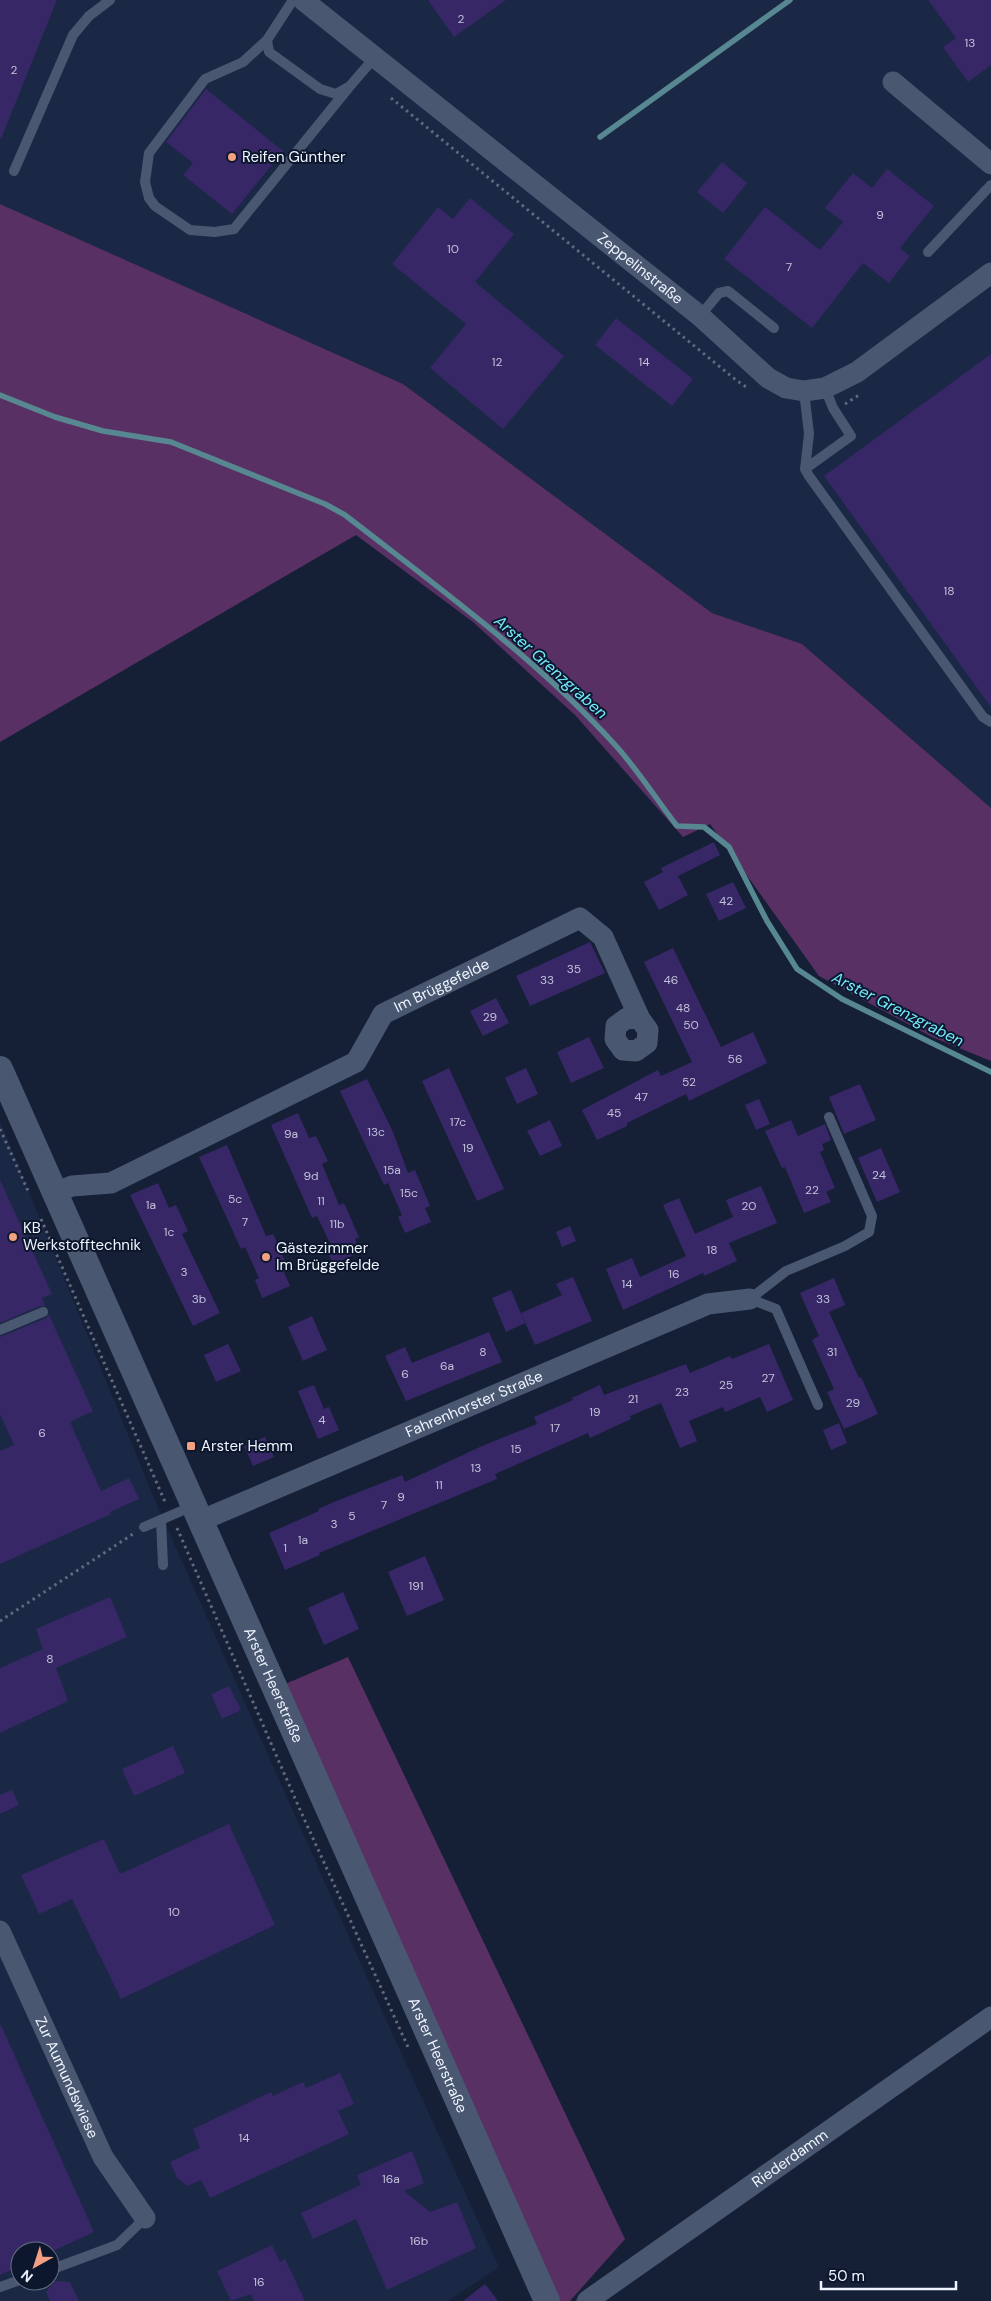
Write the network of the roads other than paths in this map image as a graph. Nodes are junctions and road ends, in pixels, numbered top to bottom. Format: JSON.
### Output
{"nodes":[{"id":1,"x":110,"y":0,"type":"edge"},
{"id":2,"x":293,"y":0,"type":"edge"},
{"id":3,"x":303,"y":0,"type":"edge"},
{"id":4,"x":267,"y":40,"type":"junction"},
{"id":5,"x":375,"y":57,"type":"junction"},
{"id":6,"x":893,"y":82,"type":"dead end"},
{"id":7,"x":350,"y":86,"type":"junction"},
{"id":8,"x":991,"y":164,"type":"edge"},
{"id":9,"x":14,"y":171,"type":"dead end"},
{"id":10,"x":991,"y":185,"type":"edge"},
{"id":11,"x":928,"y":252,"type":"dead end"},
{"id":12,"x":991,"y":273,"type":"edge"},
{"id":13,"x":700,"y":316,"type":"junction"},
{"id":14,"x":774,"y":328,"type":"dead end"},
{"id":15,"x":825,"y":388,"type":"junction"},
{"id":16,"x":804,"y":391,"type":"junction"},
{"id":17,"x":805,"y":469,"type":"junction"},
{"id":18,"x":991,"y":722,"type":"edge"},
{"id":19,"x":640,"y":1020,"type":"dead end"},
{"id":20,"x":0,"y":1069,"type":"edge"},
{"id":21,"x":6,"y":1100,"type":"edge"},
{"id":22,"x":829,"y":1117,"type":"dead end"},
{"id":23,"x":40,"y":1200,"type":"junction"},
{"id":24,"x":750,"y":1299,"type":"junction"},
{"id":25,"x":43,"y":1312,"type":"dead end"},
{"id":26,"x":0,"y":1330,"type":"edge"},
{"id":27,"x":818,"y":1405,"type":"dead end"},
{"id":28,"x":182,"y":1516,"type":"junction"},
{"id":29,"x":144,"y":1527,"type":"road end"},
{"id":30,"x":163,"y":1566,"type":"dead end"},
{"id":31,"x":0,"y":1931,"type":"edge"},
{"id":32,"x":991,"y":2017,"type":"edge"},
{"id":33,"x":145,"y":2218,"type":"joint"},
{"id":34,"x":60,"y":2266,"type":"edge"},
{"id":35,"x":547,"y":2301,"type":"edge"},
{"id":36,"x":587,"y":2301,"type":"edge"}],
"edges":[{"from":1,"to":9,"type":"lane"},
{"from":2,"to":4,"type":"lane"},
{"from":3,"to":5,"type":"street","name":"Zeppelinstraße"},
{"from":4,"to":7,"type":"lane"},
{"from":4,"to":7,"type":"lane"},
{"from":5,"to":7,"type":"lane"},
{"from":5,"to":13,"type":"street","name":"Zeppelinstraße"},
{"from":6,"to":8,"type":"street"},
{"from":10,"to":11,"type":"lane"},
{"from":12,"to":15,"type":"street","name":"Zeppelinstraße"},
{"from":13,"to":14,"type":"lane"},
{"from":13,"to":16,"type":"street","name":"Zeppelinstraße"},
{"from":15,"to":16,"type":"street","name":"Zeppelinstraße"},
{"from":15,"to":17,"type":"lane"},
{"from":16,"to":17,"type":"lane"},
{"from":17,"to":18,"type":"lane"},
{"from":19,"to":23,"type":"street","name":"Im Brüggefelde"},
{"from":20,"to":21,"type":"street","name":"Arster Heerstraße"},
{"from":21,"to":23,"type":"street","name":"Arster Heerstraße"},
{"from":22,"to":24,"type":"lane"},
{"from":23,"to":28,"type":"street","name":"Arster Heerstraße"},
{"from":24,"to":27,"type":"lane"},
{"from":24,"to":28,"type":"street","name":"Fahrenhorster Straße"},
{"from":25,"to":26,"type":"lane"},
{"from":28,"to":29,"type":"lane"},
{"from":28,"to":30,"type":"lane"},
{"from":28,"to":35,"type":"street","name":"Arster Heerstraße"},
{"from":31,"to":33,"type":"street","name":"Zur Aumundswiese"},
{"from":32,"to":36,"type":"street","name":"Riederdamm"},
{"from":33,"to":34,"type":"lane"}]}
